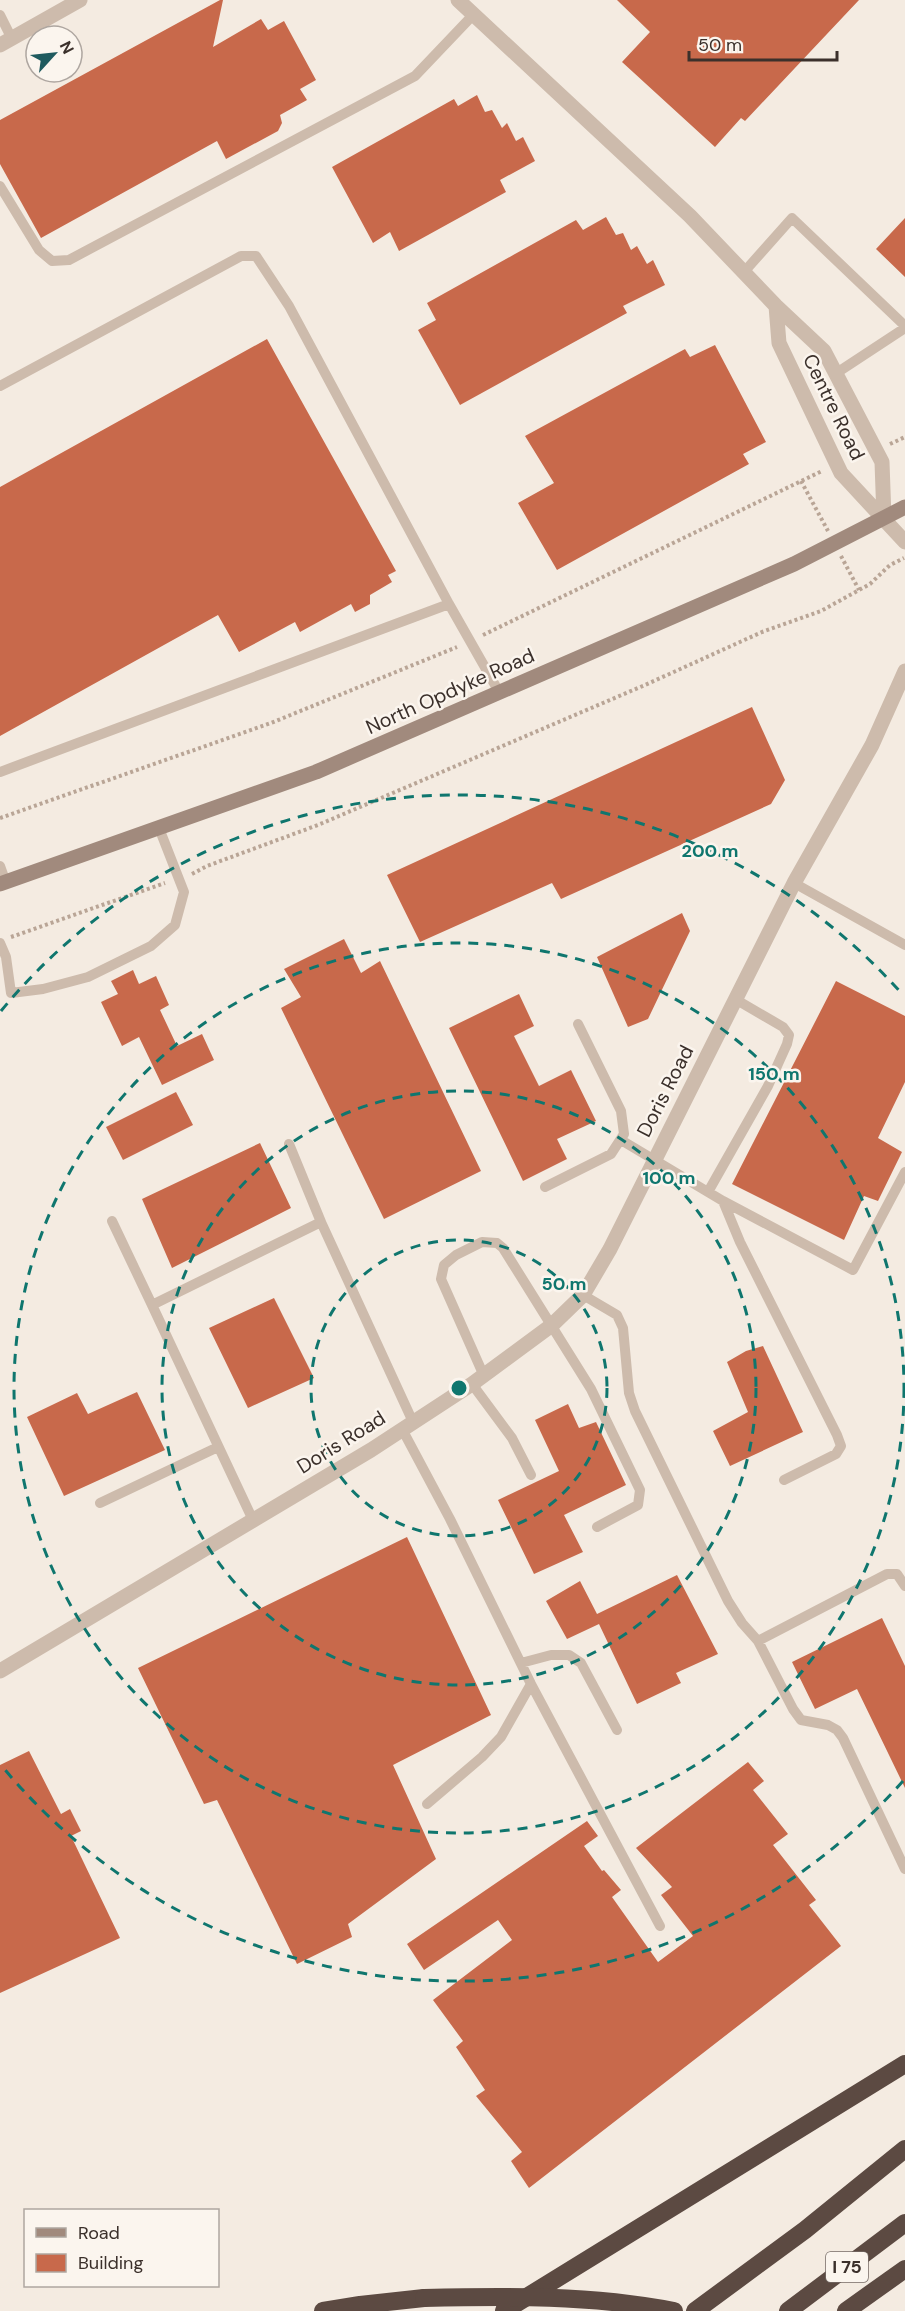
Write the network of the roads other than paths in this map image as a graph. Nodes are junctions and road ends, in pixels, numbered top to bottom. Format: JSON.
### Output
{"nodes":[{"id":1,"x":80,"y":0,"type":"edge"},
{"id":2,"x":458,"y":0,"type":"edge"},
{"id":3,"x":474,"y":14,"type":"junction"},
{"id":4,"x":0,"y":15,"type":"edge"},
{"id":5,"x":6,"y":42,"type":"edge"},
{"id":6,"x":0,"y":186,"type":"edge"},
{"id":7,"x":744,"y":272,"type":"junction"},
{"id":8,"x":776,"y":306,"type":"junction"},
{"id":9,"x":905,"y":327,"type":"edge"},
{"id":10,"x":835,"y":374,"type":"junction"},
{"id":11,"x":0,"y":386,"type":"edge"},
{"id":12,"x":905,"y":507,"type":"edge"},
{"id":13,"x":884,"y":518,"type":"junction"},
{"id":14,"x":905,"y":542,"type":"edge"},
{"id":15,"x":449,"y":604,"type":"junction"},
{"id":16,"x":905,"y":671,"type":"edge"},
{"id":17,"x":499,"y":692,"type":"junction"},
{"id":18,"x":0,"y":772,"type":"edge"},
{"id":19,"x":159,"y":828,"type":"junction"},
{"id":20,"x":0,"y":866,"type":"edge"},
{"id":21,"x":794,"y":883,"type":"junction"},
{"id":22,"x":3,"y":884,"type":"edge"},
{"id":23,"x":0,"y":943,"type":"edge"},
{"id":24,"x":905,"y":945,"type":"edge"},
{"id":25,"x":735,"y":999,"type":"junction"},
{"id":26,"x":578,"y":1024,"type":"dead end"},
{"id":27,"x":621,"y":1140,"type":"junction"},
{"id":28,"x":290,"y":1144,"type":"dead end"},
{"id":29,"x":655,"y":1159,"type":"junction"},
{"id":30,"x":905,"y":1172,"type":"edge"},
{"id":31,"x":545,"y":1187,"type":"dead end"},
{"id":32,"x":708,"y":1192,"type":"junction"},
{"id":33,"x":723,"y":1201,"type":"junction"},
{"id":34,"x":112,"y":1221,"type":"dead end"},
{"id":35,"x":321,"y":1222,"type":"junction"},
{"id":36,"x":584,"y":1295,"type":"junction"},
{"id":37,"x":152,"y":1305,"type":"junction"},
{"id":38,"x":552,"y":1325,"type":"junction"},
{"id":39,"x":478,"y":1380,"type":"junction"},
{"id":40,"x":408,"y":1425,"type":"junction"},
{"id":41,"x":218,"y":1447,"type":"junction"},
{"id":42,"x":531,"y":1475,"type":"dead end"},
{"id":43,"x":784,"y":1480,"type":"dead end"},
{"id":44,"x":100,"y":1503,"type":"dead end"},
{"id":45,"x":253,"y":1520,"type":"junction"},
{"id":46,"x":597,"y":1527,"type":"dead end"},
{"id":47,"x":905,"y":1586,"type":"edge"},
{"id":48,"x":758,"y":1641,"type":"junction"},
{"id":49,"x":521,"y":1662,"type":"junction"},
{"id":50,"x":0,"y":1671,"type":"edge"},
{"id":51,"x":531,"y":1684,"type":"junction"},
{"id":52,"x":617,"y":1730,"type":"dead end"},
{"id":53,"x":427,"y":1804,"type":"dead end"},
{"id":54,"x":905,"y":1869,"type":"edge"},
{"id":55,"x":660,"y":1926,"type":"dead end"},
{"id":56,"x":905,"y":2064,"type":"edge"},
{"id":57,"x":905,"y":2149,"type":"edge"},
{"id":58,"x":905,"y":2223,"type":"edge"},
{"id":59,"x":905,"y":2269,"type":"edge"},
{"id":60,"x":324,"y":2311,"type":"edge"},
{"id":61,"x":504,"y":2311,"type":"edge"},
{"id":62,"x":674,"y":2311,"type":"edge"},
{"id":63,"x":696,"y":2311,"type":"edge"},
{"id":64,"x":788,"y":2311,"type":"edge"},
{"id":65,"x":846,"y":2311,"type":"edge"}],
"edges":[{"from":1,"to":5,"type":"street"},
{"from":2,"to":3,"type":"street","name":"Centre Road"},
{"from":3,"to":6,"type":"lane"},
{"from":3,"to":7,"type":"street","name":"Centre Road"},
{"from":4,"to":5,"type":"lane"},
{"from":7,"to":8,"type":"street","name":"Centre Road"},
{"from":7,"to":9,"type":"lane"},
{"from":8,"to":10,"type":"street","name":"Centre Road"},
{"from":8,"to":13,"type":"street","name":"Centre Road"},
{"from":9,"to":10,"type":"lane"},
{"from":10,"to":13,"type":"street","name":"Centre Road"},
{"from":11,"to":15,"type":"lane"},
{"from":12,"to":13,"type":"main road","name":"North Opdyke Road"},
{"from":13,"to":14,"type":"street"},
{"from":13,"to":17,"type":"main road","name":"North Opdyke Road"},
{"from":15,"to":17,"type":"lane"},
{"from":15,"to":18,"type":"lane"},
{"from":16,"to":21,"type":"street","name":"Doris Road"},
{"from":17,"to":19,"type":"main road","name":"North Opdyke Road"},
{"from":19,"to":22,"type":"main road","name":"North Opdyke Road"},
{"from":19,"to":23,"type":"lane"},
{"from":20,"to":22,"type":"lane"},
{"from":21,"to":24,"type":"lane"},
{"from":21,"to":25,"type":"street","name":"Doris Road"},
{"from":25,"to":29,"type":"street","name":"Doris Road"},
{"from":25,"to":32,"type":"lane"},
{"from":26,"to":27,"type":"lane"},
{"from":27,"to":29,"type":"lane"},
{"from":27,"to":31,"type":"lane"},
{"from":28,"to":35,"type":"lane"},
{"from":29,"to":32,"type":"lane"},
{"from":29,"to":36,"type":"street","name":"Doris Road"},
{"from":30,"to":33,"type":"lane"},
{"from":32,"to":33,"type":"lane"},
{"from":33,"to":43,"type":"lane"},
{"from":34,"to":37,"type":"lane"},
{"from":35,"to":37,"type":"lane"},
{"from":35,"to":40,"type":"lane"},
{"from":36,"to":38,"type":"street","name":"Doris Road"},
{"from":36,"to":48,"type":"lane"},
{"from":37,"to":41,"type":"lane"},
{"from":38,"to":39,"type":"street","name":"Doris Road"},
{"from":38,"to":39,"type":"lane"},
{"from":38,"to":46,"type":"lane"},
{"from":39,"to":40,"type":"street","name":"Doris Road"},
{"from":39,"to":42,"type":"lane"},
{"from":40,"to":45,"type":"street","name":"Doris Road"},
{"from":40,"to":49,"type":"lane"},
{"from":41,"to":44,"type":"lane"},
{"from":41,"to":45,"type":"lane"},
{"from":45,"to":50,"type":"street","name":"Doris Road"},
{"from":47,"to":48,"type":"lane"},
{"from":48,"to":54,"type":"lane"},
{"from":49,"to":51,"type":"lane"},
{"from":49,"to":52,"type":"lane"},
{"from":51,"to":53,"type":"lane"},
{"from":51,"to":55,"type":"lane"},
{"from":56,"to":61,"type":"highway"},
{"from":57,"to":63,"type":"highway"},
{"from":58,"to":64,"type":"highway","number":"I 75"},
{"from":59,"to":65,"type":"highway"},
{"from":60,"to":62,"type":"highway","bridge":true}]}
